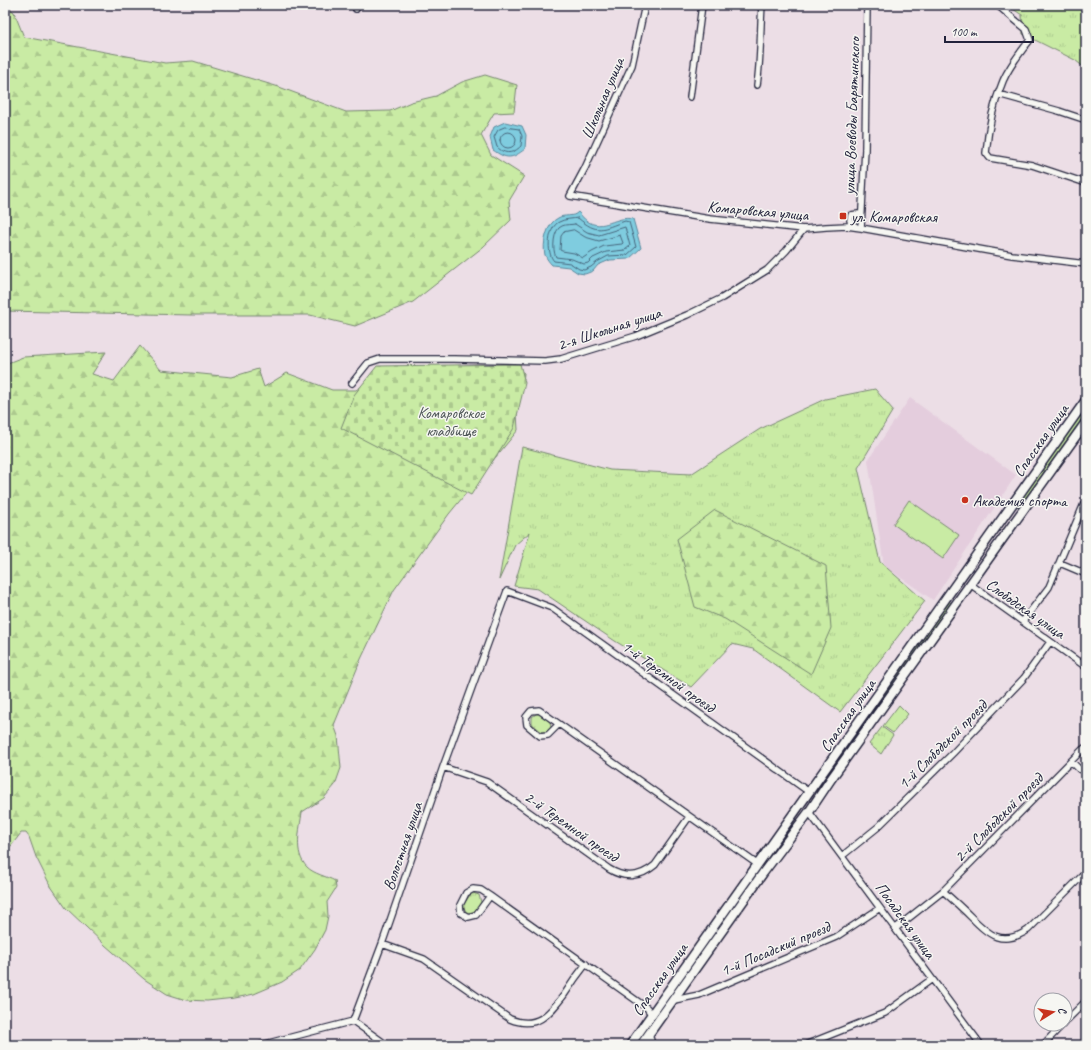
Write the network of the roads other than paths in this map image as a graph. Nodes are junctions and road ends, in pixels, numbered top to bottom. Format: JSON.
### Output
{"nodes":[{"id":1,"x":645,"y":5,"type":"edge"},
{"id":2,"x":702,"y":5,"type":"edge"},
{"id":3,"x":762,"y":5,"type":"edge"},
{"id":4,"x":867,"y":5,"type":"edge"},
{"id":5,"x":997,"y":5,"type":"edge"},
{"id":6,"x":757,"y":84,"type":"dead end"},
{"id":7,"x":998,"y":94,"type":"junction"},
{"id":8,"x":690,"y":97,"type":"dead end"},
{"id":9,"x":1086,"y":120,"type":"edge"},
{"id":10,"x":1086,"y":183,"type":"edge"},
{"id":11,"x":570,"y":196,"type":"joint"},
{"id":12,"x":861,"y":220,"type":"junction"},
{"id":13,"x":860,"y":228,"type":"junction"},
{"id":14,"x":804,"y":229,"type":"junction"},
{"id":15,"x":1086,"y":264,"type":"edge"},
{"id":16,"x":352,"y":383,"type":"dead end"},
{"id":17,"x":1086,"y":400,"type":"edge"},
{"id":18,"x":1086,"y":422,"type":"edge"},
{"id":19,"x":1086,"y":499,"type":"edge"},
{"id":20,"x":1007,"y":512,"type":"junction"},
{"id":21,"x":1016,"y":519,"type":"junction"},
{"id":22,"x":1060,"y":563,"type":"junction"},
{"id":23,"x":1086,"y":574,"type":"edge"},
{"id":24,"x":970,"y":584,"type":"junction"},
{"id":25,"x":507,"y":591,"type":"joint"},
{"id":26,"x":1023,"y":622,"type":"junction"},
{"id":27,"x":1050,"y":642,"type":"junction"},
{"id":28,"x":1086,"y":667,"type":"edge"},
{"id":29,"x":559,"y":724,"type":"junction"},
{"id":30,"x":1086,"y":747,"type":"edge"},
{"id":31,"x":1071,"y":761,"type":"junction"},
{"id":32,"x":443,"y":767,"type":"junction"},
{"id":33,"x":1086,"y":771,"type":"edge"},
{"id":34,"x":809,"y":792,"type":"junction"},
{"id":35,"x":809,"y":812,"type":"junction"},
{"id":36,"x":689,"y":817,"type":"junction"},
{"id":37,"x":842,"y":856,"type":"junction"},
{"id":38,"x":757,"y":864,"type":"junction"},
{"id":39,"x":1086,"y":872,"type":"edge"},
{"id":40,"x":943,"y":891,"type":"junction"},
{"id":41,"x":490,"y":896,"type":"junction"},
{"id":42,"x":880,"y":908,"type":"junction"},
{"id":43,"x":896,"y":928,"type":"junction"},
{"id":44,"x":382,"y":944,"type":"junction"},
{"id":45,"x":586,"y":964,"type":"junction"},
{"id":46,"x":932,"y":979,"type":"junction"},
{"id":47,"x":674,"y":1000,"type":"junction"},
{"id":48,"x":1086,"y":1001,"type":"edge"},
{"id":49,"x":651,"y":1014,"type":"junction"},
{"id":50,"x":1073,"y":1014,"type":"edge"},
{"id":51,"x":353,"y":1021,"type":"junction"},
{"id":52,"x":643,"y":1026,"type":"junction"},
{"id":53,"x":1055,"y":1032,"type":"edge"},
{"id":54,"x":650,"y":1033,"type":"junction"},
{"id":55,"x":261,"y":1045,"type":"edge"},
{"id":56,"x":387,"y":1045,"type":"edge"},
{"id":57,"x":630,"y":1045,"type":"edge"},
{"id":58,"x":641,"y":1045,"type":"edge"},
{"id":59,"x":652,"y":1045,"type":"edge"},
{"id":60,"x":805,"y":1045,"type":"edge"},
{"id":61,"x":981,"y":1045,"type":"edge"},
{"id":62,"x":1043,"y":1045,"type":"edge"}],
"edges":[{"from":1,"to":11,"type":"street","name":"Школьная улица"},
{"from":2,"to":8,"type":"street"},
{"from":3,"to":6,"type":"street"},
{"from":4,"to":12,"type":"street","name":"улица Воеводы Барятинского"},
{"from":5,"to":7,"type":"street"},
{"from":7,"to":9,"type":"street"},
{"from":7,"to":10,"type":"street"},
{"from":11,"to":14,"type":"street","name":"Комаровская улица"},
{"from":12,"to":13,"type":"street","name":"улица Воеводы Барятинского"},
{"from":12,"to":13,"type":"street"},
{"from":13,"to":14,"type":"street","name":"Комаровская улица"},
{"from":13,"to":15,"type":"street","name":"Комаровская улица"},
{"from":14,"to":16,"type":"street","name":"2-я Школьная улица"},
{"from":17,"to":20,"type":"street","name":"Спасская улица"},
{"from":18,"to":21,"type":"street","name":"Спасская улица"},
{"from":19,"to":22,"type":"street"},
{"from":20,"to":21,"type":"street"},
{"from":20,"to":34,"type":"street","name":"Спасская улица"},
{"from":21,"to":24,"type":"street","name":"Спасская улица"},
{"from":22,"to":23,"type":"street"},
{"from":22,"to":26,"type":"street"},
{"from":24,"to":26,"type":"street","name":"Слободская улица"},
{"from":24,"to":35,"type":"street","name":"Спасская улица"},
{"from":25,"to":32,"type":"street","name":"Волостная улица"},
{"from":25,"to":34,"type":"street","name":"1-й Теремной проезд"},
{"from":26,"to":27,"type":"street","name":"Слободская улица"},
{"from":27,"to":28,"type":"street","name":"Слободская улица"},
{"from":27,"to":37,"type":"street","name":"1-й Слободской проезд"},
{"from":29,"to":29,"type":"street"},
{"from":29,"to":36,"type":"street"},
{"from":30,"to":31,"type":"street","name":"2-й Слободской проезд"},
{"from":31,"to":33,"type":"street"},
{"from":31,"to":40,"type":"street","name":"2-й Слободской проезд"},
{"from":32,"to":36,"type":"street","name":"2-й Теремной проезд"},
{"from":32,"to":44,"type":"street","name":"Волостная улица"},
{"from":34,"to":38,"type":"street","name":"Спасская улица"},
{"from":35,"to":37,"type":"street","name":"Посадская улица"},
{"from":35,"to":47,"type":"street","name":"Спасская улица"},
{"from":36,"to":38,"type":"street"},
{"from":37,"to":42,"type":"street","name":"Посадская улица"},
{"from":38,"to":49,"type":"street","name":"Спасская улица"},
{"from":39,"to":40,"type":"street"},
{"from":40,"to":43,"type":"street","name":"2-й Слободской проезд"},
{"from":41,"to":41,"type":"street"},
{"from":41,"to":45,"type":"street"},
{"from":42,"to":43,"type":"street","name":"Посадская улица"},
{"from":42,"to":47,"type":"street","name":"1-й Посадский проезд"},
{"from":43,"to":46,"type":"street","name":"Посадская улица"},
{"from":44,"to":45,"type":"street"},
{"from":44,"to":51,"type":"street","name":"Волостная улица"},
{"from":45,"to":49,"type":"street"},
{"from":46,"to":60,"type":"street"},
{"from":46,"to":61,"type":"street","name":"Посадская улица"},
{"from":47,"to":54,"type":"street","name":"Спасская улица"},
{"from":48,"to":50,"type":"street"},
{"from":49,"to":52,"type":"street","name":"Спасская улица"},
{"from":51,"to":55,"type":"street"},
{"from":51,"to":56,"type":"street"},
{"from":52,"to":54,"type":"street"},
{"from":52,"to":57,"type":"street","name":"Спасская улица"},
{"from":53,"to":62,"type":"street"},
{"from":54,"to":58,"type":"street","name":"Спасская улица"},
{"from":54,"to":59,"type":"street"}]}
